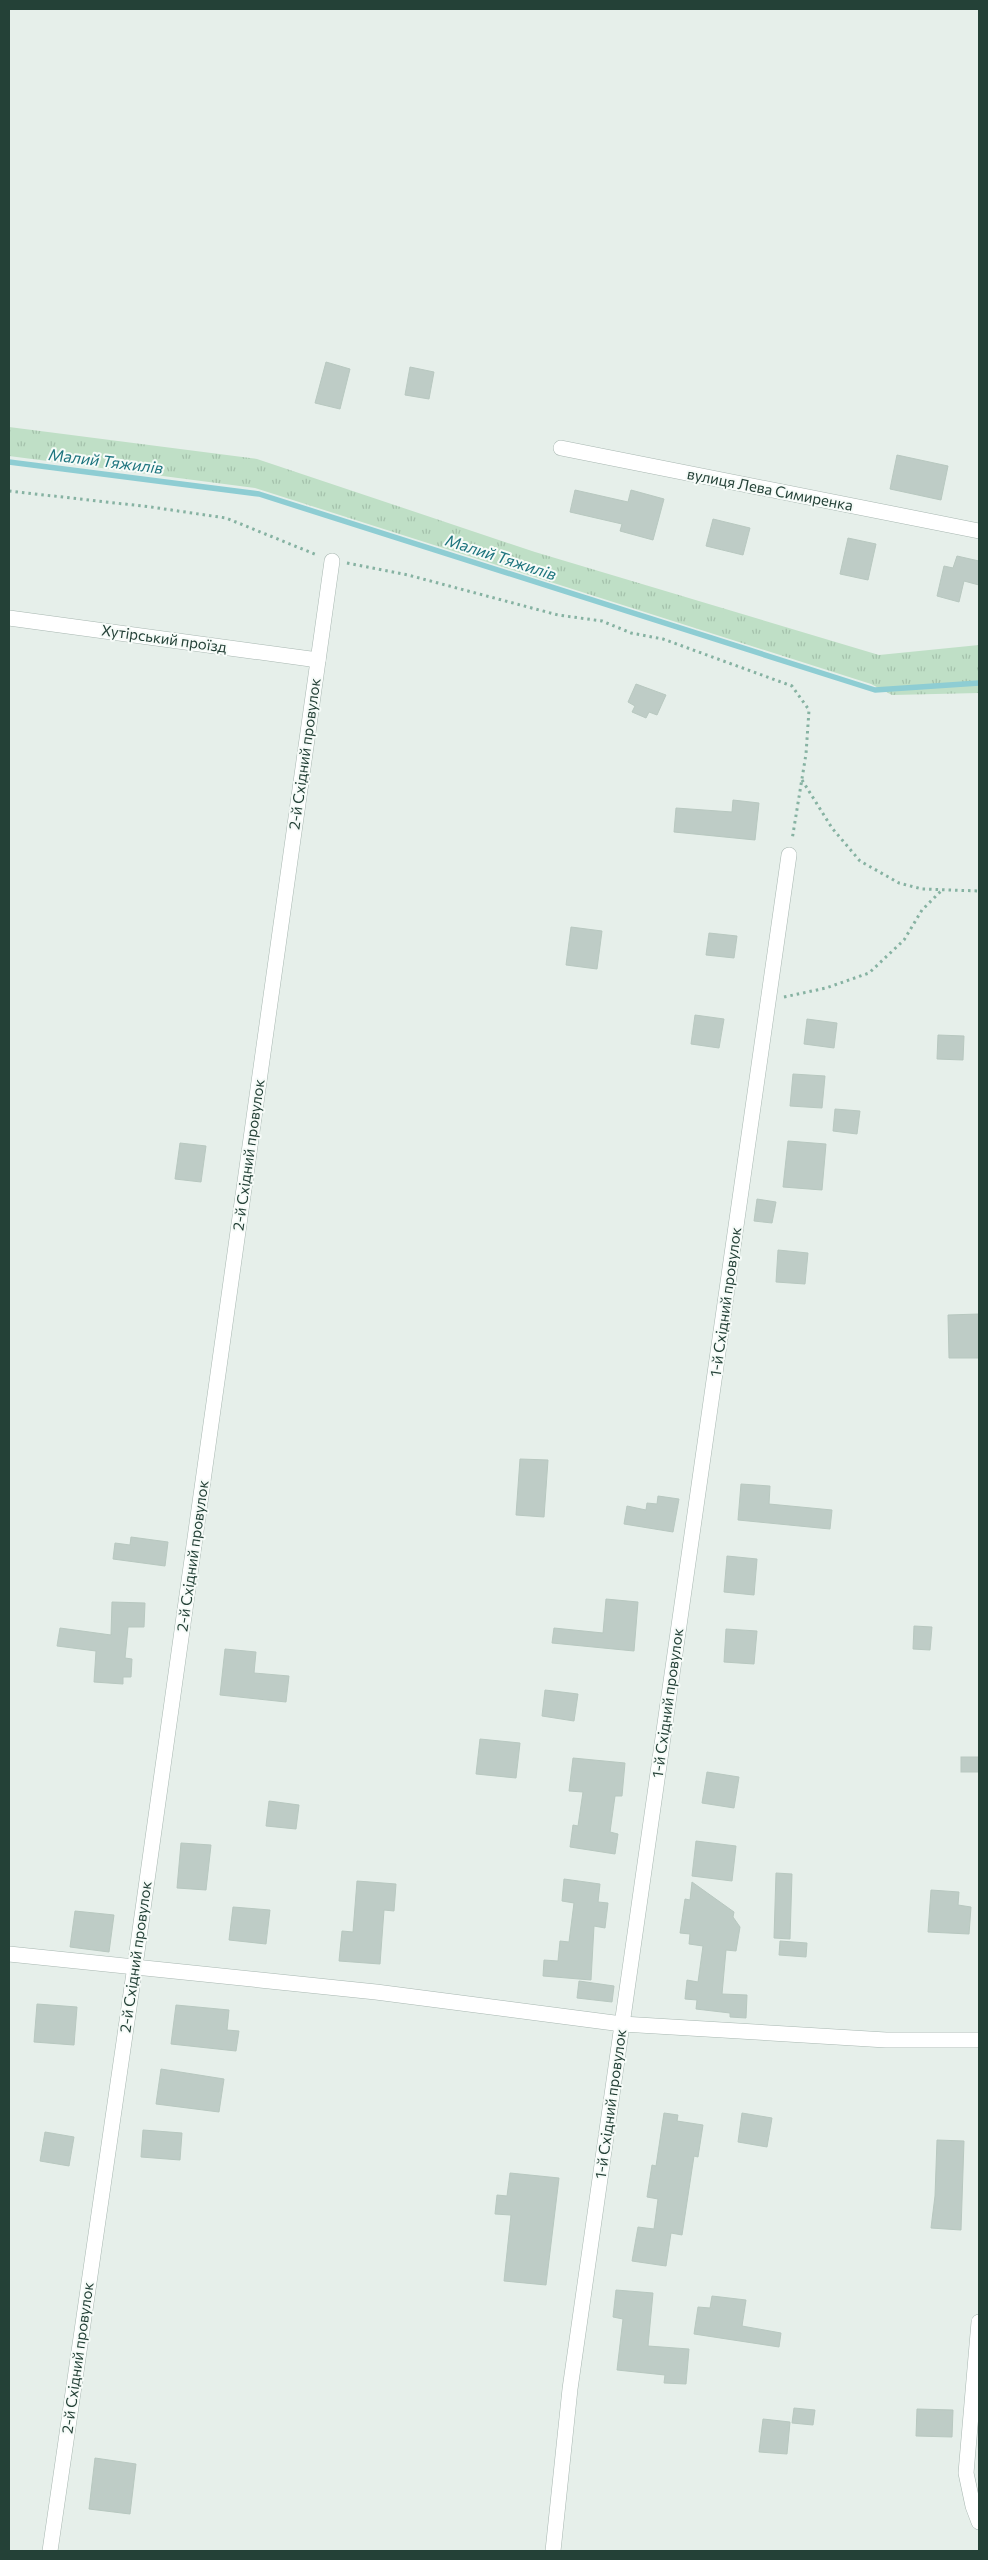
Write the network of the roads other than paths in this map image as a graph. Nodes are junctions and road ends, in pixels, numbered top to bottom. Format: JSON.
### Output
{"nodes":[{"id":1,"x":562,"y":448,"type":"dead end"},
{"id":2,"x":979,"y":531,"type":"edge"},
{"id":3,"x":332,"y":560,"type":"road end"},
{"id":4,"x":9,"y":618,"type":"edge"},
{"id":5,"x":318,"y":660,"type":"junction"},
{"id":6,"x":789,"y":855,"type":"road end"},
{"id":7,"x":9,"y":1954,"type":"edge"},
{"id":8,"x":135,"y":1966,"type":"junction"},
{"id":9,"x":622,"y":2024,"type":"junction"},
{"id":10,"x":979,"y":2040,"type":"edge"},
{"id":11,"x":979,"y":2322,"type":"edge"},
{"id":12,"x":979,"y":2522,"type":"edge"},
{"id":13,"x":50,"y":2551,"type":"edge"},
{"id":14,"x":553,"y":2551,"type":"edge"}],
"edges":[{"from":1,"to":2,"type":"street","name":"вулиця Лева Симиренка"},
{"from":3,"to":5,"type":"street","name":"2-й Східний провулок"},
{"from":4,"to":5,"type":"street","name":"Хутірський проїзд"},
{"from":5,"to":8,"type":"street","name":"2-й Східний провулок"},
{"from":6,"to":9,"type":"street","name":"1-й Східний провулок"},
{"from":7,"to":8,"type":"street"},
{"from":8,"to":9,"type":"street"},
{"from":8,"to":13,"type":"street","name":"2-й Східний провулок"},
{"from":9,"to":10,"type":"street"},
{"from":9,"to":14,"type":"street","name":"1-й Східний провулок"},
{"from":11,"to":12,"type":"street"}]}
